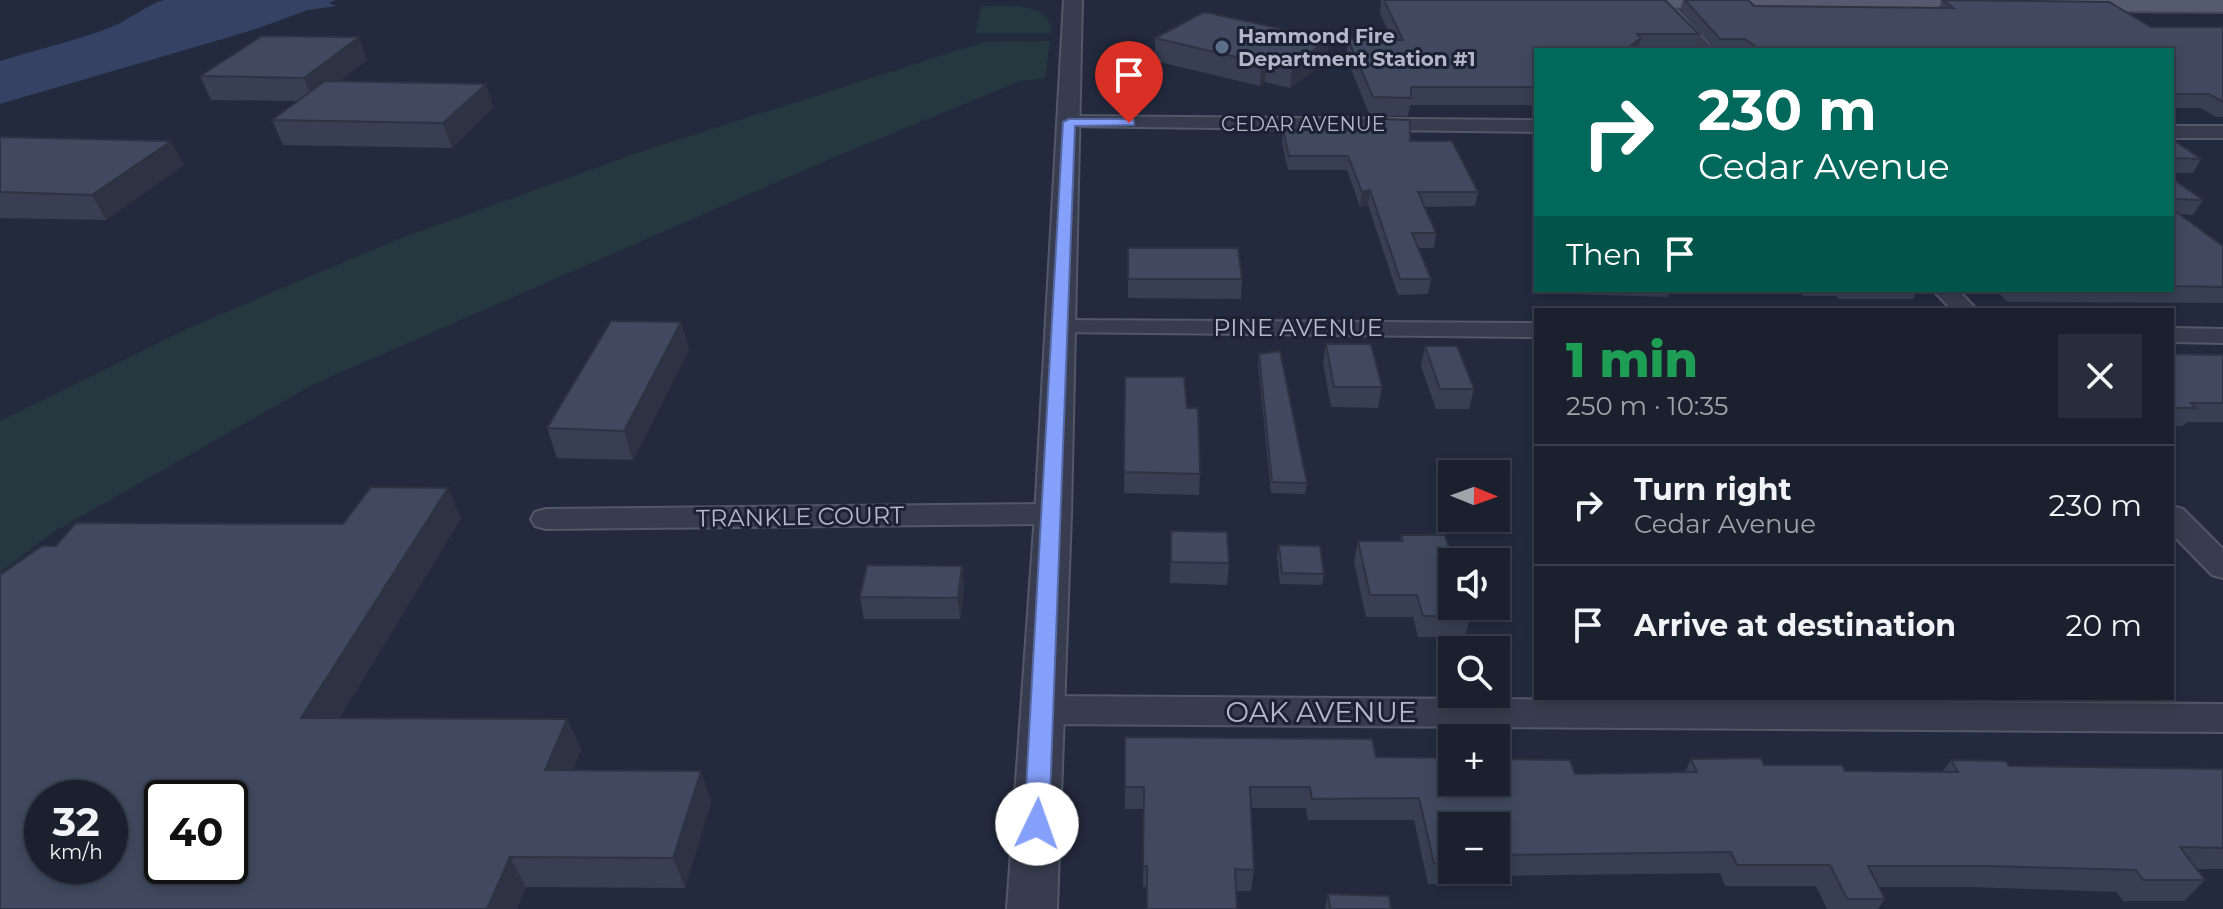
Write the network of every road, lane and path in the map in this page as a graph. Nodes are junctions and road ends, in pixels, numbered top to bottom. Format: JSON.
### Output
{"nodes":[{"id":1,"x":1073,"y":0,"type":"edge"},
{"id":2,"x":1598,"y":0,"type":"edge"},
{"id":3,"x":1657,"y":0,"type":"edge"},
{"id":4,"x":2223,"y":5,"type":"edge"},
{"id":5,"x":1704,"y":48,"type":"edge"},
{"id":6,"x":1069,"y":122,"type":"junction"},
{"id":7,"x":1534,"y":126,"type":"edge"},
{"id":8,"x":2174,"y":132,"type":"edge"},
{"id":9,"x":2223,"y":132,"type":"edge"},
{"id":10,"x":1947,"y":292,"type":"edge"},
{"id":11,"x":1963,"y":308,"type":"edge"},
{"id":12,"x":1060,"y":327,"type":"junction"},
{"id":13,"x":1534,"y":330,"type":"edge"},
{"id":14,"x":2174,"y":335,"type":"edge"},
{"id":15,"x":2223,"y":336,"type":"edge"},
{"id":16,"x":1053,"y":514,"type":"junction"},
{"id":17,"x":2174,"y":518,"type":"edge"},
{"id":18,"x":546,"y":519,"type":"dead end"},
{"id":19,"x":2223,"y":567,"type":"edge"},
{"id":20,"x":1043,"y":710,"type":"junction"},
{"id":21,"x":2223,"y":718,"type":"edge"},
{"id":22,"x":1032,"y":909,"type":"edge"}],
"edges":[{"from":1,"to":6,"type":"street"},
{"from":2,"to":3,"type":"main road"},
{"from":3,"to":4,"type":"main road"},
{"from":3,"to":5,"type":"street"},
{"from":6,"to":7,"type":"street","name":"CEDAR AVENUE"},
{"from":6,"to":12,"type":"street"},
{"from":8,"to":9,"type":"street"},
{"from":10,"to":11,"type":"street"},
{"from":12,"to":13,"type":"street","name":"PINE AVENUE"},
{"from":12,"to":16,"type":"street"},
{"from":14,"to":15,"type":"street"},
{"from":16,"to":18,"type":"street","name":"TRANKLE COURT"},
{"from":16,"to":20,"type":"street"},
{"from":17,"to":19,"type":"street"},
{"from":20,"to":21,"type":"street","name":"OAK AVENUE"},
{"from":20,"to":22,"type":"street"}]}
